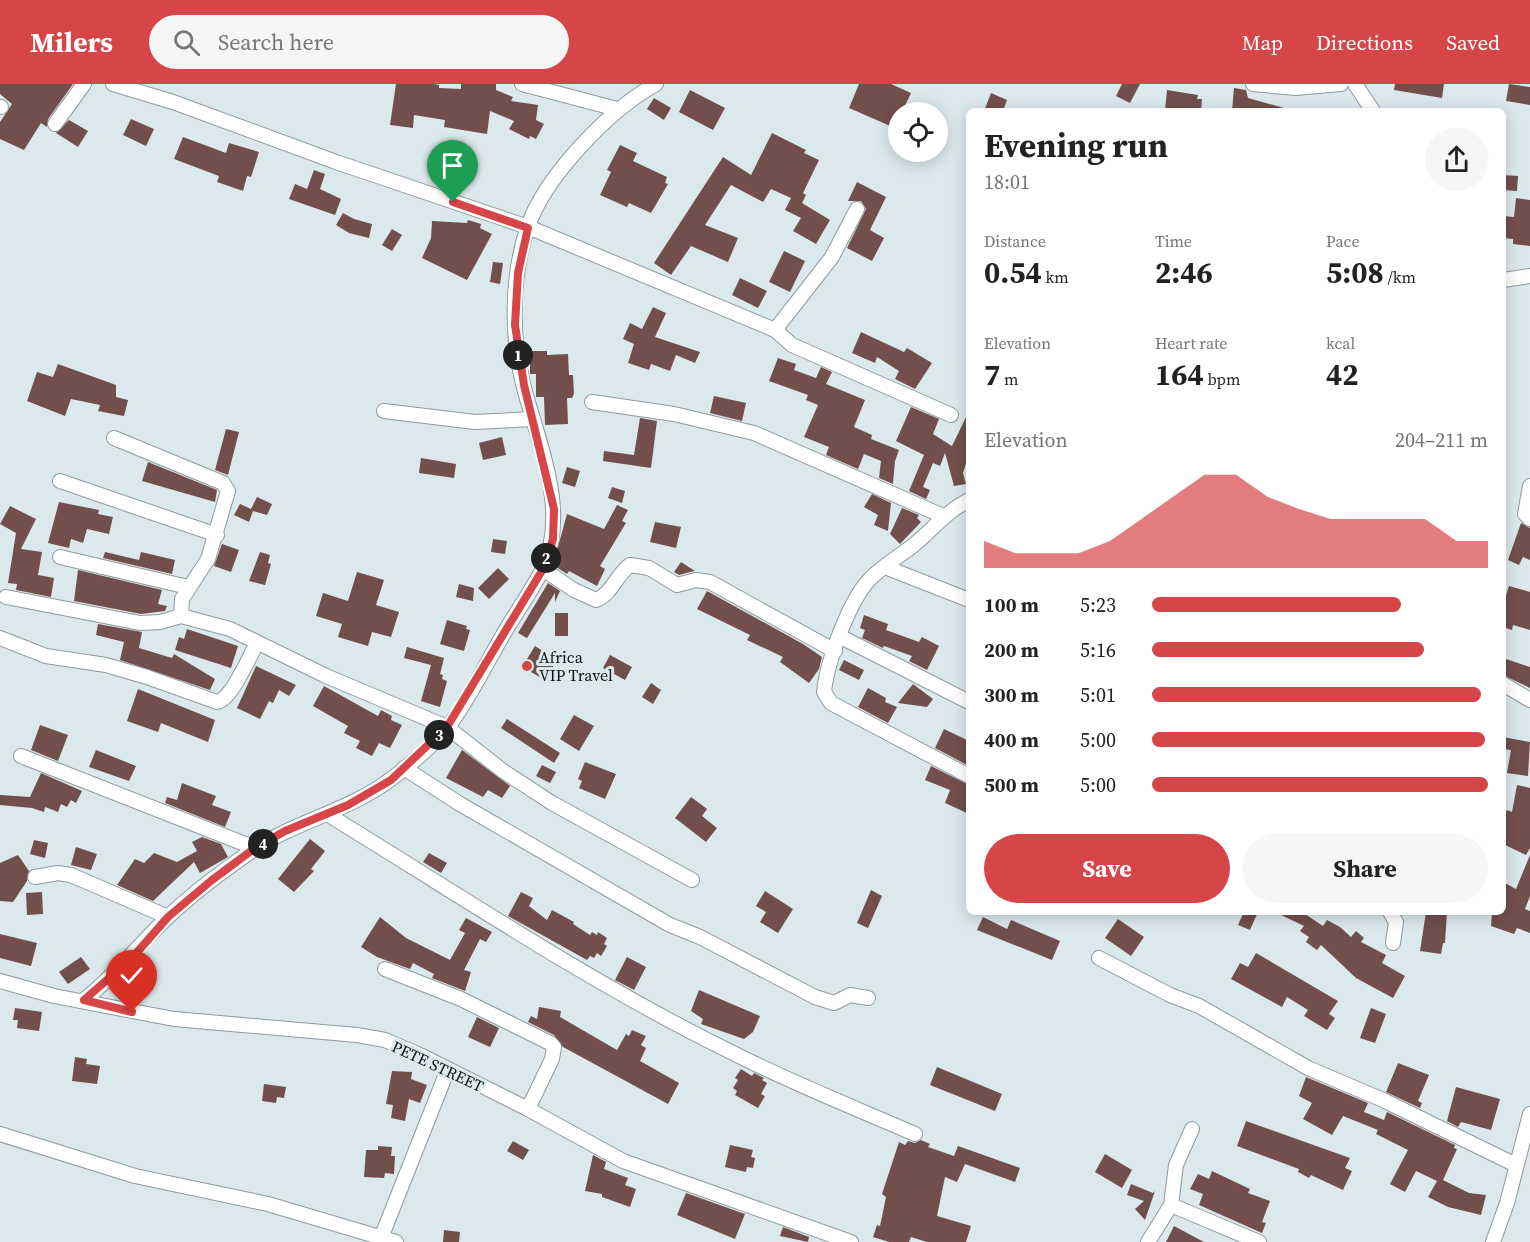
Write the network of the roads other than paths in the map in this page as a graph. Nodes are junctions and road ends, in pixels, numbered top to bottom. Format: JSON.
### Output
{"nodes":[{"id":1,"x":84,"y":84,"type":"edge"},
{"id":2,"x":113,"y":84,"type":"edge"},
{"id":3,"x":522,"y":84,"type":"edge"},
{"id":4,"x":656,"y":84,"type":"edge"},
{"id":5,"x":1253,"y":84,"type":"edge"},
{"id":6,"x":1341,"y":84,"type":"edge"},
{"id":7,"x":1355,"y":84,"type":"edge"},
{"id":8,"x":1371,"y":108,"type":"edge"},
{"id":9,"x":617,"y":109,"type":"junction"},
{"id":10,"x":55,"y":124,"type":"dead end"},
{"id":11,"x":857,"y":209,"type":"dead end"},
{"id":12,"x":528,"y":228,"type":"junction"},
{"id":13,"x":1530,"y":276,"type":"edge"},
{"id":14,"x":1506,"y":280,"type":"edge"},
{"id":15,"x":775,"y":330,"type":"junction"},
{"id":16,"x":592,"y":402,"type":"dead end"},
{"id":17,"x":384,"y":411,"type":"dead end"},
{"id":18,"x":951,"y":415,"type":"dead end"},
{"id":19,"x":533,"y":419,"type":"junction"},
{"id":20,"x":114,"y":438,"type":"dead end"},
{"id":21,"x":60,"y":481,"type":"dead end"},
{"id":22,"x":1530,"y":486,"type":"edge"},
{"id":23,"x":966,"y":502,"type":"edge"},
{"id":24,"x":943,"y":516,"type":"junction"},
{"id":25,"x":1530,"y":519,"type":"edge"},
{"id":26,"x":217,"y":535,"type":"junction"},
{"id":27,"x":60,"y":557,"type":"dead end"},
{"id":28,"x":885,"y":567,"type":"junction"},
{"id":29,"x":543,"y":569,"type":"junction"},
{"id":30,"x":188,"y":586,"type":"junction"},
{"id":31,"x":6,"y":597,"type":"dead end"},
{"id":32,"x":966,"y":599,"type":"edge"},
{"id":33,"x":182,"y":616,"type":"junction"},
{"id":34,"x":841,"y":637,"type":"junction"},
{"id":35,"x":0,"y":638,"type":"edge"},
{"id":36,"x":257,"y":643,"type":"junction"},
{"id":37,"x":835,"y":651,"type":"junction"},
{"id":38,"x":1506,"y":686,"type":"edge"},
{"id":39,"x":966,"y":700,"type":"edge"},
{"id":40,"x":1530,"y":700,"type":"edge"},
{"id":41,"x":447,"y":727,"type":"junction"},
{"id":42,"x":21,"y":756,"type":"dead end"},
{"id":43,"x":404,"y":768,"type":"junction"},
{"id":44,"x":966,"y":775,"type":"edge"},
{"id":45,"x":327,"y":814,"type":"junction"},
{"id":46,"x":255,"y":848,"type":"junction"},
{"id":47,"x":35,"y":877,"type":"dead end"},
{"id":48,"x":692,"y":880,"type":"dead end"},
{"id":49,"x":1392,"y":915,"type":"edge"},
{"id":50,"x":168,"y":917,"type":"junction"},
{"id":51,"x":1393,"y":943,"type":"dead end"},
{"id":52,"x":1099,"y":958,"type":"dead end"},
{"id":53,"x":386,"y":969,"type":"dead end"},
{"id":54,"x":0,"y":981,"type":"edge"},
{"id":55,"x":868,"y":998,"type":"dead end"},
{"id":56,"x":84,"y":1000,"type":"junction"},
{"id":57,"x":448,"y":1069,"type":"junction"},
{"id":58,"x":528,"y":1109,"type":"junction"},
{"id":59,"x":1530,"y":1114,"type":"edge"},
{"id":60,"x":1192,"y":1129,"type":"dead end"},
{"id":61,"x":0,"y":1134,"type":"edge"},
{"id":62,"x":915,"y":1134,"type":"dead end"},
{"id":63,"x":1516,"y":1165,"type":"junction"},
{"id":64,"x":1171,"y":1205,"type":"junction"},
{"id":65,"x":381,"y":1238,"type":"junction"},
{"id":66,"x":396,"y":1242,"type":"edge"},
{"id":67,"x":850,"y":1242,"type":"edge"},
{"id":68,"x":1148,"y":1242,"type":"edge"},
{"id":69,"x":1259,"y":1242,"type":"edge"},
{"id":70,"x":1493,"y":1242,"type":"edge"}],
"edges":[{"from":1,"to":10,"type":"street"},
{"from":2,"to":12,"type":"street"},
{"from":3,"to":9,"type":"street"},
{"from":4,"to":9,"type":"street"},
{"from":5,"to":6,"type":"street"},
{"from":7,"to":8,"type":"street"},
{"from":9,"to":12,"type":"street"},
{"from":11,"to":15,"type":"street"},
{"from":12,"to":15,"type":"street"},
{"from":12,"to":19,"type":"street"},
{"from":13,"to":14,"type":"street"},
{"from":15,"to":18,"type":"street"},
{"from":16,"to":24,"type":"street"},
{"from":17,"to":19,"type":"street"},
{"from":19,"to":29,"type":"street"},
{"from":20,"to":26,"type":"street"},
{"from":21,"to":26,"type":"street"},
{"from":22,"to":25,"type":"street"},
{"from":23,"to":24,"type":"street"},
{"from":24,"to":28,"type":"street"},
{"from":26,"to":30,"type":"street"},
{"from":27,"to":30,"type":"street"},
{"from":28,"to":32,"type":"street"},
{"from":28,"to":34,"type":"street"},
{"from":29,"to":37,"type":"street"},
{"from":29,"to":41,"type":"street"},
{"from":30,"to":33,"type":"street"},
{"from":31,"to":33,"type":"street"},
{"from":33,"to":36,"type":"street"},
{"from":34,"to":37,"type":"street"},
{"from":34,"to":39,"type":"street"},
{"from":35,"to":36,"type":"street"},
{"from":36,"to":41,"type":"street"},
{"from":37,"to":44,"type":"street"},
{"from":38,"to":40,"type":"street"},
{"from":41,"to":43,"type":"street"},
{"from":41,"to":48,"type":"street"},
{"from":42,"to":46,"type":"street"},
{"from":43,"to":45,"type":"street"},
{"from":43,"to":55,"type":"street"},
{"from":45,"to":46,"type":"street"},
{"from":45,"to":62,"type":"street"},
{"from":46,"to":50,"type":"street"},
{"from":47,"to":50,"type":"street"},
{"from":49,"to":51,"type":"street"},
{"from":50,"to":56,"type":"street"},
{"from":52,"to":63,"type":"street"},
{"from":53,"to":58,"type":"street"},
{"from":54,"to":56,"type":"street","name":"PETE STREET"},
{"from":56,"to":57,"type":"street","name":"PETE STREET"},
{"from":57,"to":58,"type":"street","name":"PETE STREET"},
{"from":57,"to":65,"type":"street"},
{"from":58,"to":67,"type":"street","name":"PETE STREET"},
{"from":59,"to":63,"type":"street"},
{"from":60,"to":64,"type":"street"},
{"from":61,"to":65,"type":"street"},
{"from":63,"to":70,"type":"street"},
{"from":64,"to":68,"type":"street"},
{"from":64,"to":69,"type":"street"},
{"from":65,"to":66,"type":"street"}]}
